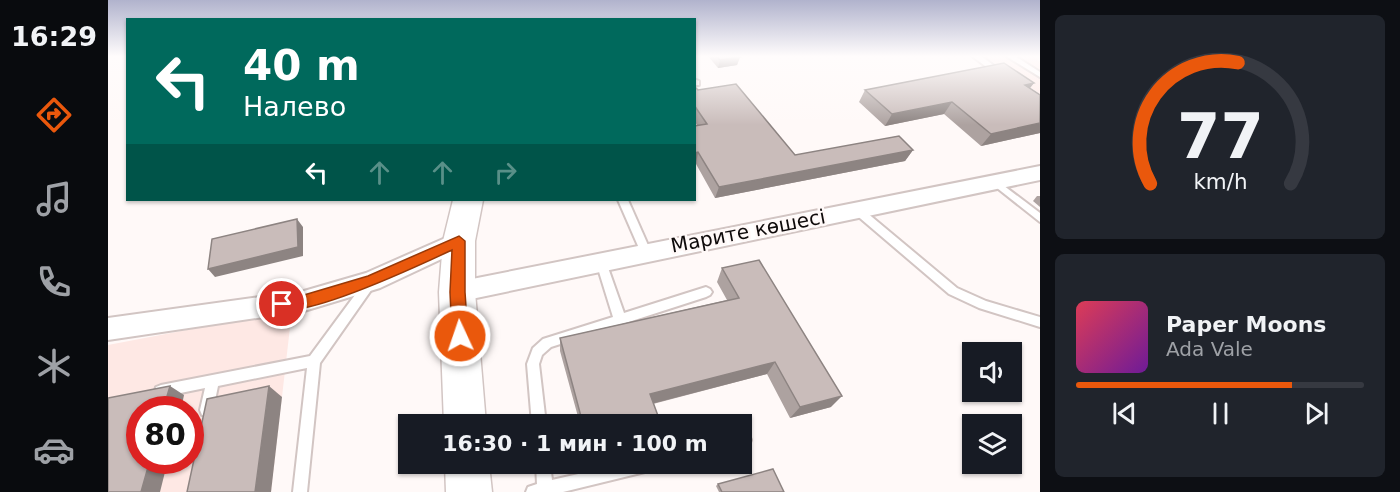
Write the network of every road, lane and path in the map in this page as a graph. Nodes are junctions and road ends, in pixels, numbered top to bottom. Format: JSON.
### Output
{"nodes":[{"id":1,"x":1040,"y":173,"type":"edge"},
{"id":2,"x":995,"y":182,"type":"junction"},
{"id":3,"x":468,"y":201,"type":"edge"},
{"id":4,"x":624,"y":201,"type":"edge"},
{"id":5,"x":857,"y":210,"type":"junction"},
{"id":6,"x":1040,"y":218,"type":"edge"},
{"id":7,"x":459,"y":241,"type":"junction"},
{"id":8,"x":646,"y":252,"type":"junction"},
{"id":9,"x":601,"y":262,"type":"junction"},
{"id":10,"x":372,"y":281,"type":"junction"},
{"id":11,"x":457,"y":292,"type":"junction"},
{"id":12,"x":706,"y":292,"type":"dead end"},
{"id":13,"x":620,"y":320,"type":"junction"},
{"id":14,"x":1040,"y":322,"type":"edge"},
{"id":15,"x":108,"y":329,"type":"edge"},
{"id":16,"x":314,"y":361,"type":"junction"},
{"id":17,"x":213,"y":381,"type":"junction"},
{"id":18,"x":143,"y":395,"type":"edge"},
{"id":19,"x":464,"y":414,"type":"edge"},
{"id":20,"x":538,"y":414,"type":"edge"},
{"id":21,"x":204,"y":425,"type":"edge"},
{"id":22,"x":468,"y":474,"type":"edge"},
{"id":23,"x":541,"y":474,"type":"edge"},
{"id":24,"x":607,"y":474,"type":"edge"},
{"id":25,"x":539,"y":490,"type":"edge"},
{"id":26,"x":300,"y":492,"type":"edge"},
{"id":27,"x":469,"y":492,"type":"edge"}],
"edges":[{"from":1,"to":2,"type":"street","name":"Марите көшесі"},
{"from":2,"to":5,"type":"street","name":"Марите көшесі"},
{"from":2,"to":6,"type":"lane"},
{"from":3,"to":7,"type":"highway"},
{"from":4,"to":8,"type":"lane"},
{"from":5,"to":8,"type":"street","name":"Марите көшесі"},
{"from":5,"to":14,"type":"lane"},
{"from":7,"to":10,"type":"street"},
{"from":7,"to":11,"type":"highway"},
{"from":8,"to":9,"type":"street","name":"Марите көшесі"},
{"from":9,"to":11,"type":"street","name":"Марите көшесі"},
{"from":9,"to":13,"type":"lane"},
{"from":10,"to":15,"type":"street"},
{"from":10,"to":16,"type":"lane"},
{"from":11,"to":19,"type":"highway"},
{"from":12,"to":13,"type":"lane"},
{"from":13,"to":20,"type":"lane"},
{"from":16,"to":17,"type":"lane"},
{"from":16,"to":26,"type":"lane"},
{"from":17,"to":18,"type":"lane"},
{"from":17,"to":21,"type":"lane"},
{"from":22,"to":27,"type":"highway"},
{"from":23,"to":25,"type":"lane"},
{"from":24,"to":25,"type":"lane"}]}
